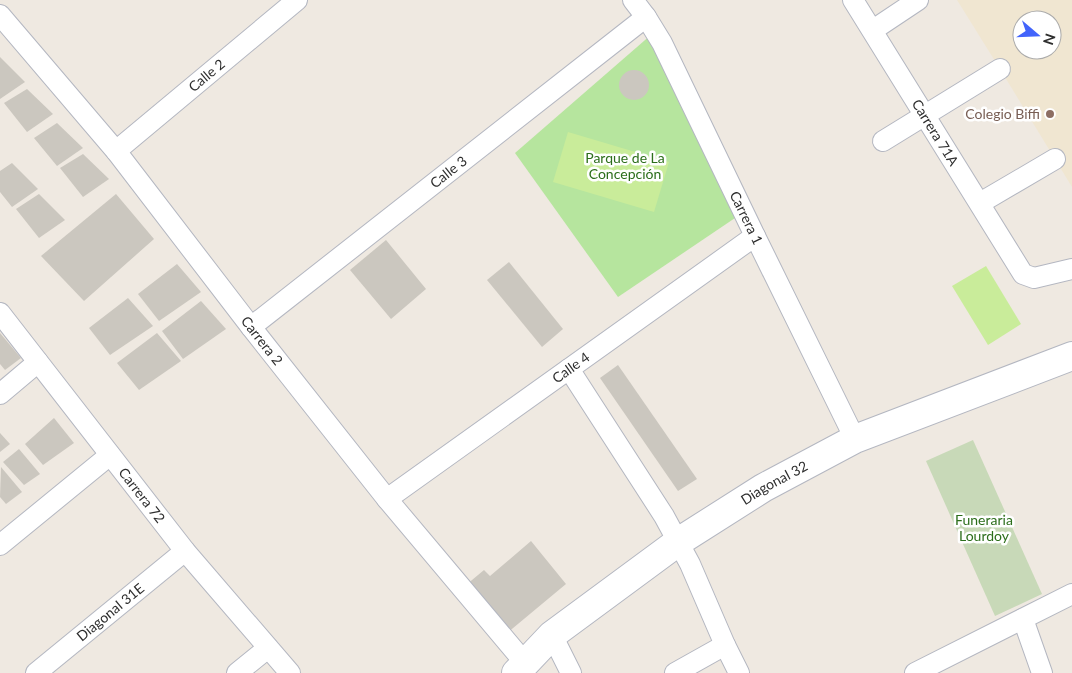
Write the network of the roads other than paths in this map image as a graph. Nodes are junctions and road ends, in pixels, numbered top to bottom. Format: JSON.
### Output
{"nodes":[{"id":1,"x":297,"y":0,"type":"edge"},
{"id":2,"x":633,"y":0,"type":"edge"},
{"id":3,"x":853,"y":0,"type":"edge"},
{"id":4,"x":918,"y":0,"type":"edge"},
{"id":5,"x":0,"y":15,"type":"edge"},
{"id":6,"x":646,"y":17,"type":"junction"},
{"id":7,"x":872,"y":30,"type":"junction"},
{"id":8,"x":1000,"y":69,"type":"dead end"},
{"id":9,"x":925,"y":115,"type":"junction"},
{"id":10,"x":883,"y":141,"type":"dead end"},
{"id":11,"x":116,"y":151,"type":"junction"},
{"id":12,"x":1055,"y":159,"type":"dead end"},
{"id":13,"x":980,"y":203,"type":"junction"},
{"id":14,"x":755,"y":236,"type":"junction"},
{"id":15,"x":1072,"y":269,"type":"edge"},
{"id":16,"x":0,"y":313,"type":"edge"},
{"id":17,"x":251,"y":327,"type":"junction"},
{"id":18,"x":1072,"y":356,"type":"edge"},
{"id":19,"x":38,"y":362,"type":"junction"},
{"id":20,"x":569,"y":369,"type":"junction"},
{"id":21,"x":0,"y":394,"type":"edge"},
{"id":22,"x":855,"y":438,"type":"junction"},
{"id":23,"x":110,"y":455,"type":"junction"},
{"id":24,"x":387,"y":499,"type":"junction"},
{"id":25,"x":678,"y":542,"type":"junction"},
{"id":26,"x":0,"y":545,"type":"edge"},
{"id":27,"x":186,"y":551,"type":"junction"},
{"id":28,"x":1072,"y":594,"type":"edge"},
{"id":29,"x":1023,"y":619,"type":"junction"},
{"id":30,"x":552,"y":635,"type":"junction"},
{"id":31,"x":725,"y":645,"type":"junction"},
{"id":32,"x":268,"y":648,"type":"junction"},
{"id":33,"x":520,"y":668,"type":"edge"},
{"id":34,"x":925,"y":671,"type":"edge"},
{"id":35,"x":36,"y":673,"type":"edge"},
{"id":36,"x":237,"y":673,"type":"edge"},
{"id":37,"x":290,"y":673,"type":"edge"},
{"id":38,"x":571,"y":673,"type":"edge"},
{"id":39,"x":675,"y":673,"type":"edge"},
{"id":40,"x":739,"y":673,"type":"edge"},
{"id":41,"x":1042,"y":673,"type":"edge"}],
"edges":[{"from":1,"to":11,"type":"street","name":"Calle 2"},
{"from":2,"to":6,"type":"street","name":"Carrera 1"},
{"from":3,"to":7,"type":"street","name":"Carrera 71A"},
{"from":4,"to":7,"type":"street"},
{"from":5,"to":11,"type":"street","name":"Carrera 2"},
{"from":6,"to":14,"type":"street","name":"Carrera 1"},
{"from":6,"to":17,"type":"street","name":"Calle 3"},
{"from":7,"to":9,"type":"street","name":"Carrera 71A"},
{"from":8,"to":9,"type":"street"},
{"from":9,"to":10,"type":"street"},
{"from":9,"to":13,"type":"street","name":"Carrera 71A"},
{"from":11,"to":17,"type":"street","name":"Carrera 2"},
{"from":12,"to":13,"type":"street"},
{"from":13,"to":15,"type":"street","name":"Carrera 71A"},
{"from":14,"to":20,"type":"street","name":"Calle 4"},
{"from":14,"to":22,"type":"street","name":"Carrera 1"},
{"from":16,"to":19,"type":"street","name":"Carrera 72"},
{"from":17,"to":24,"type":"street","name":"Carrera 2"},
{"from":18,"to":22,"type":"street","name":"Diagonal 32"},
{"from":19,"to":21,"type":"street"},
{"from":19,"to":23,"type":"street","name":"Carrera 72"},
{"from":20,"to":24,"type":"street","name":"Calle 4"},
{"from":20,"to":25,"type":"street"},
{"from":22,"to":25,"type":"street","name":"Diagonal 32"},
{"from":23,"to":26,"type":"street"},
{"from":23,"to":27,"type":"street","name":"Carrera 72"},
{"from":24,"to":33,"type":"street","name":"Carrera 2"},
{"from":25,"to":30,"type":"street","name":"Diagonal 32"},
{"from":25,"to":31,"type":"street"},
{"from":27,"to":32,"type":"street","name":"Carrera 72"},
{"from":27,"to":35,"type":"street","name":"Diagonal 31E"},
{"from":28,"to":29,"type":"street"},
{"from":29,"to":34,"type":"street"},
{"from":29,"to":41,"type":"street"},
{"from":30,"to":33,"type":"street","name":"Diagonal 32"},
{"from":30,"to":38,"type":"street"},
{"from":31,"to":39,"type":"street"},
{"from":31,"to":40,"type":"street"},
{"from":32,"to":36,"type":"street"},
{"from":32,"to":37,"type":"street","name":"Carrera 72"}]}
